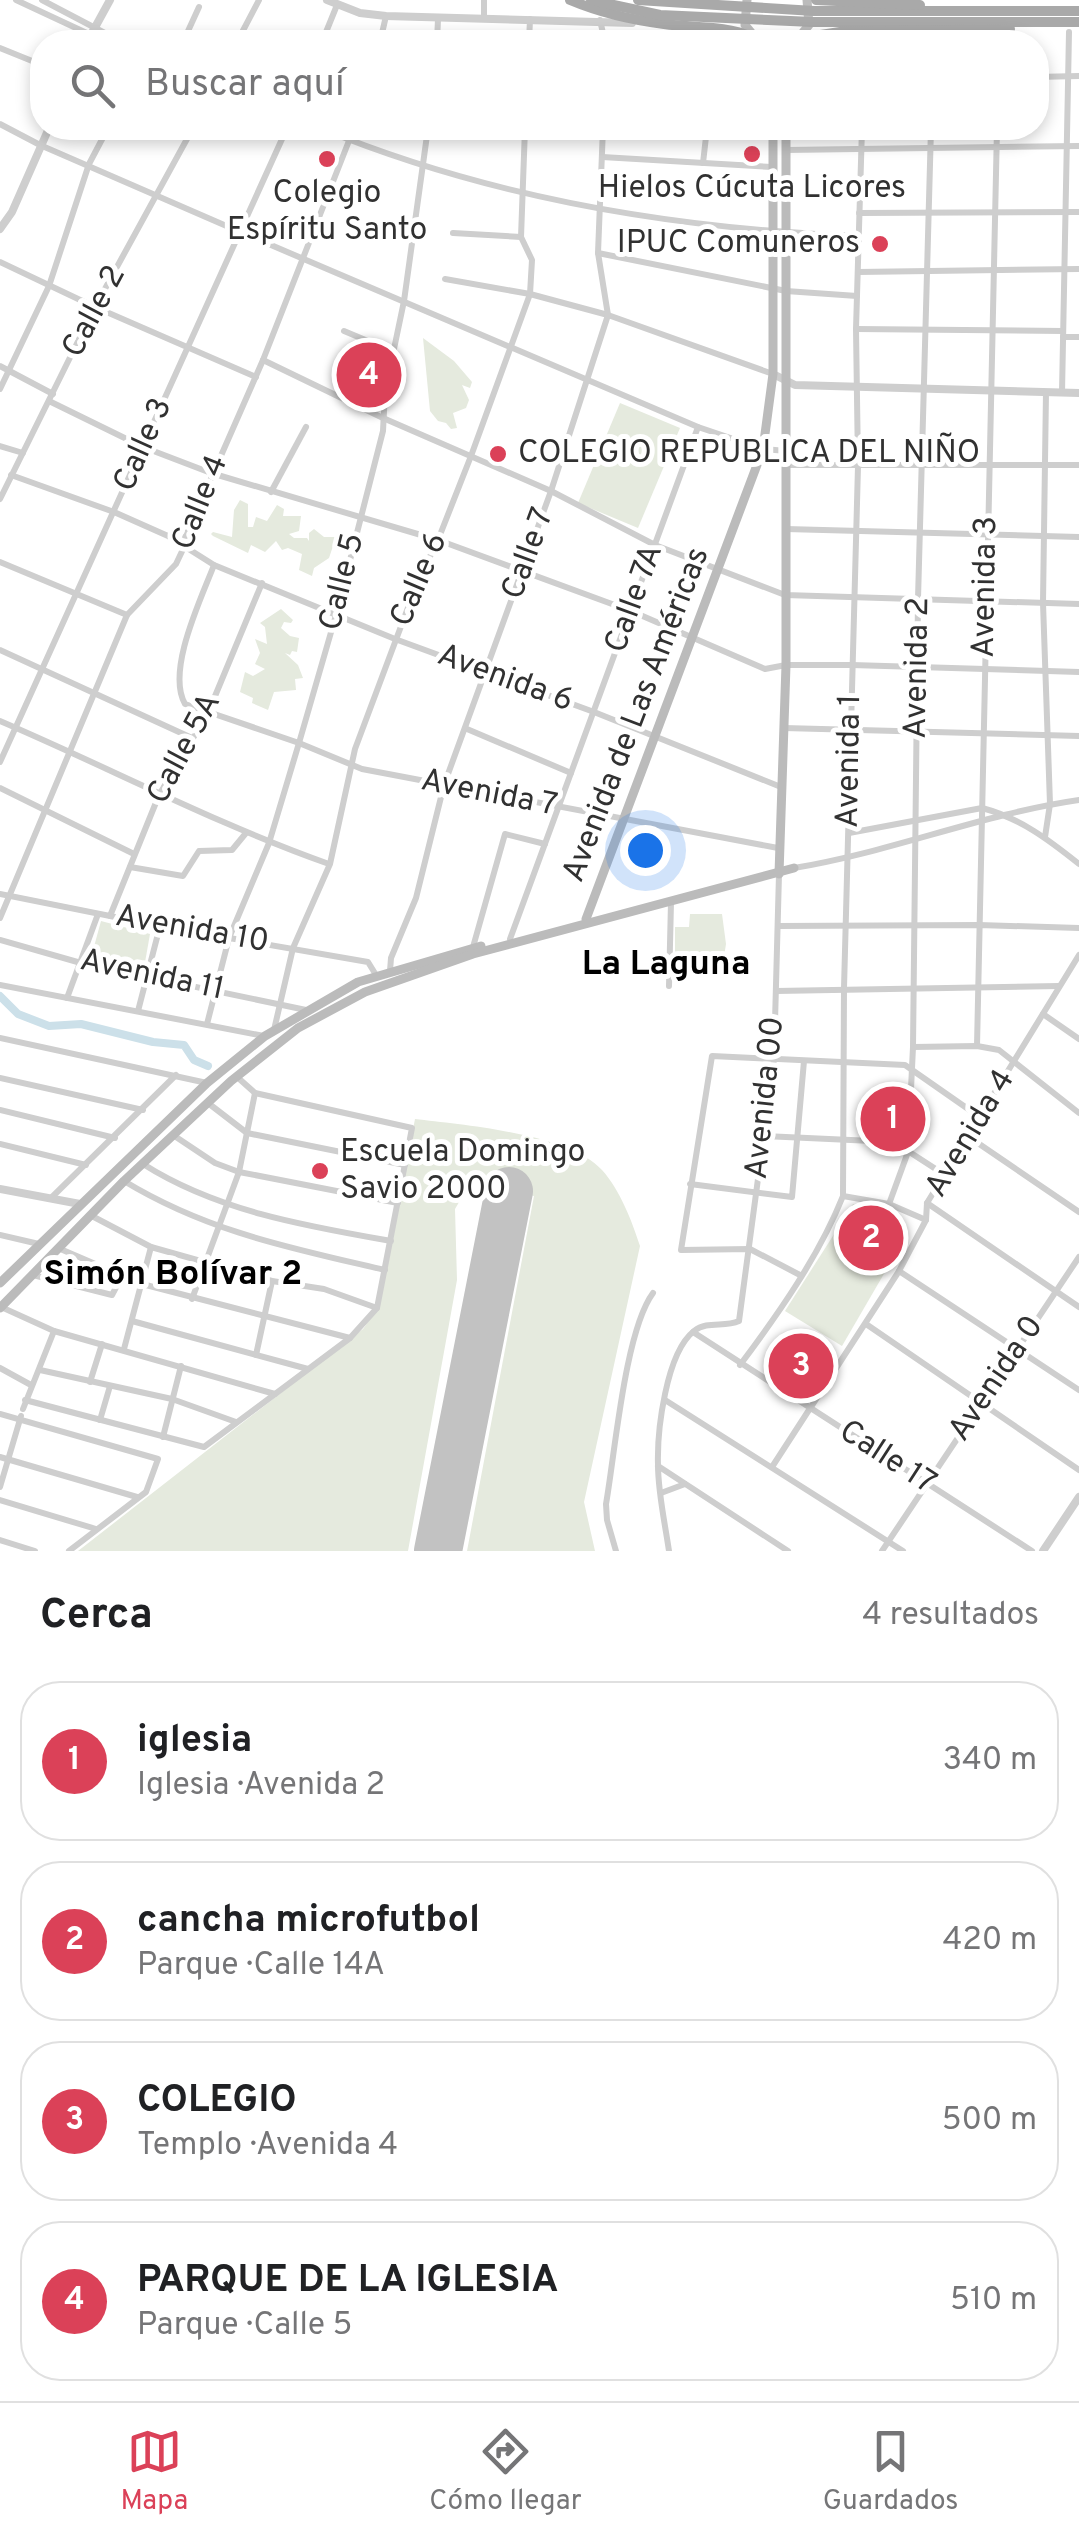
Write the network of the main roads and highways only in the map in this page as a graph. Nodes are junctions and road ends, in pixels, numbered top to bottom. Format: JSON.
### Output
{"nodes":[{"id":1,"x":570,"y":0,"type":"edge"},
{"id":2,"x":638,"y":0,"type":"edge"},
{"id":3,"x":747,"y":0,"type":"edge"},
{"id":4,"x":807,"y":0,"type":"edge"},
{"id":5,"x":917,"y":3,"type":"edge"},
{"id":6,"x":591,"y":4,"type":"edge"},
{"id":7,"x":1073,"y":8,"type":"edge"},
{"id":8,"x":814,"y":11,"type":"edge"},
{"id":9,"x":1048,"y":17,"type":"junction"},
{"id":10,"x":1079,"y":22,"type":"edge"},
{"id":11,"x":730,"y":30,"type":"edge"},
{"id":12,"x":748,"y":30,"type":"edge"},
{"id":13,"x":804,"y":30,"type":"edge"},
{"id":14,"x":999,"y":30,"type":"edge"},
{"id":15,"x":773,"y":140,"type":"edge"},
{"id":16,"x":786,"y":140,"type":"edge"},
{"id":17,"x":794,"y":868,"type":"road end"},
{"id":18,"x":778,"y":872,"type":"junction"},
{"id":19,"x":586,"y":919,"type":"junction"},
{"id":20,"x":220,"y":1072,"type":"junction"},
{"id":21,"x":234,"y":1078,"type":"junction"},
{"id":22,"x":206,"y":1084,"type":"junction"},
{"id":23,"x":217,"y":1094,"type":"junction"},
{"id":24,"x":1,"y":1280,"type":"edge"},
{"id":25,"x":0,"y":1307,"type":"edge"}],
"edges":[{"from":1,"to":6,"type":"main road"},
{"from":2,"to":8,"type":"main road"},
{"from":3,"to":12,"type":"main road"},
{"from":4,"to":13,"type":"main road"},
{"from":5,"to":8,"type":"main road"},
{"from":5,"to":9,"type":"main road"},
{"from":6,"to":8,"type":"main road"},
{"from":6,"to":11,"type":"main road"},
{"from":7,"to":9,"type":"main road"},
{"from":8,"to":9,"type":"main road"},
{"from":9,"to":10,"type":"main road"},
{"from":9,"to":14,"type":"main road"},
{"from":15,"to":19,"type":"main road","name":"Avenida de Las Américas"},
{"from":16,"to":18,"type":"main road"},
{"from":17,"to":18,"type":"main road","name":"Avenida de Las Américas"},
{"from":18,"to":19,"type":"main road"},
{"from":18,"to":21,"type":"main road","name":"Avenida de Las Américas"},
{"from":19,"to":20,"type":"main road","name":"Avenida de Las Américas"},
{"from":20,"to":21,"type":"main road"},
{"from":20,"to":22,"type":"main road","name":"Avenida de Las Américas"},
{"from":21,"to":23,"type":"main road","name":"Avenida de Las Américas"},
{"from":22,"to":23,"type":"main road"},
{"from":22,"to":24,"type":"main road","name":"Avenida de Las Américas"},
{"from":23,"to":25,"type":"main road","name":"Avenida de Las Américas"}]}
